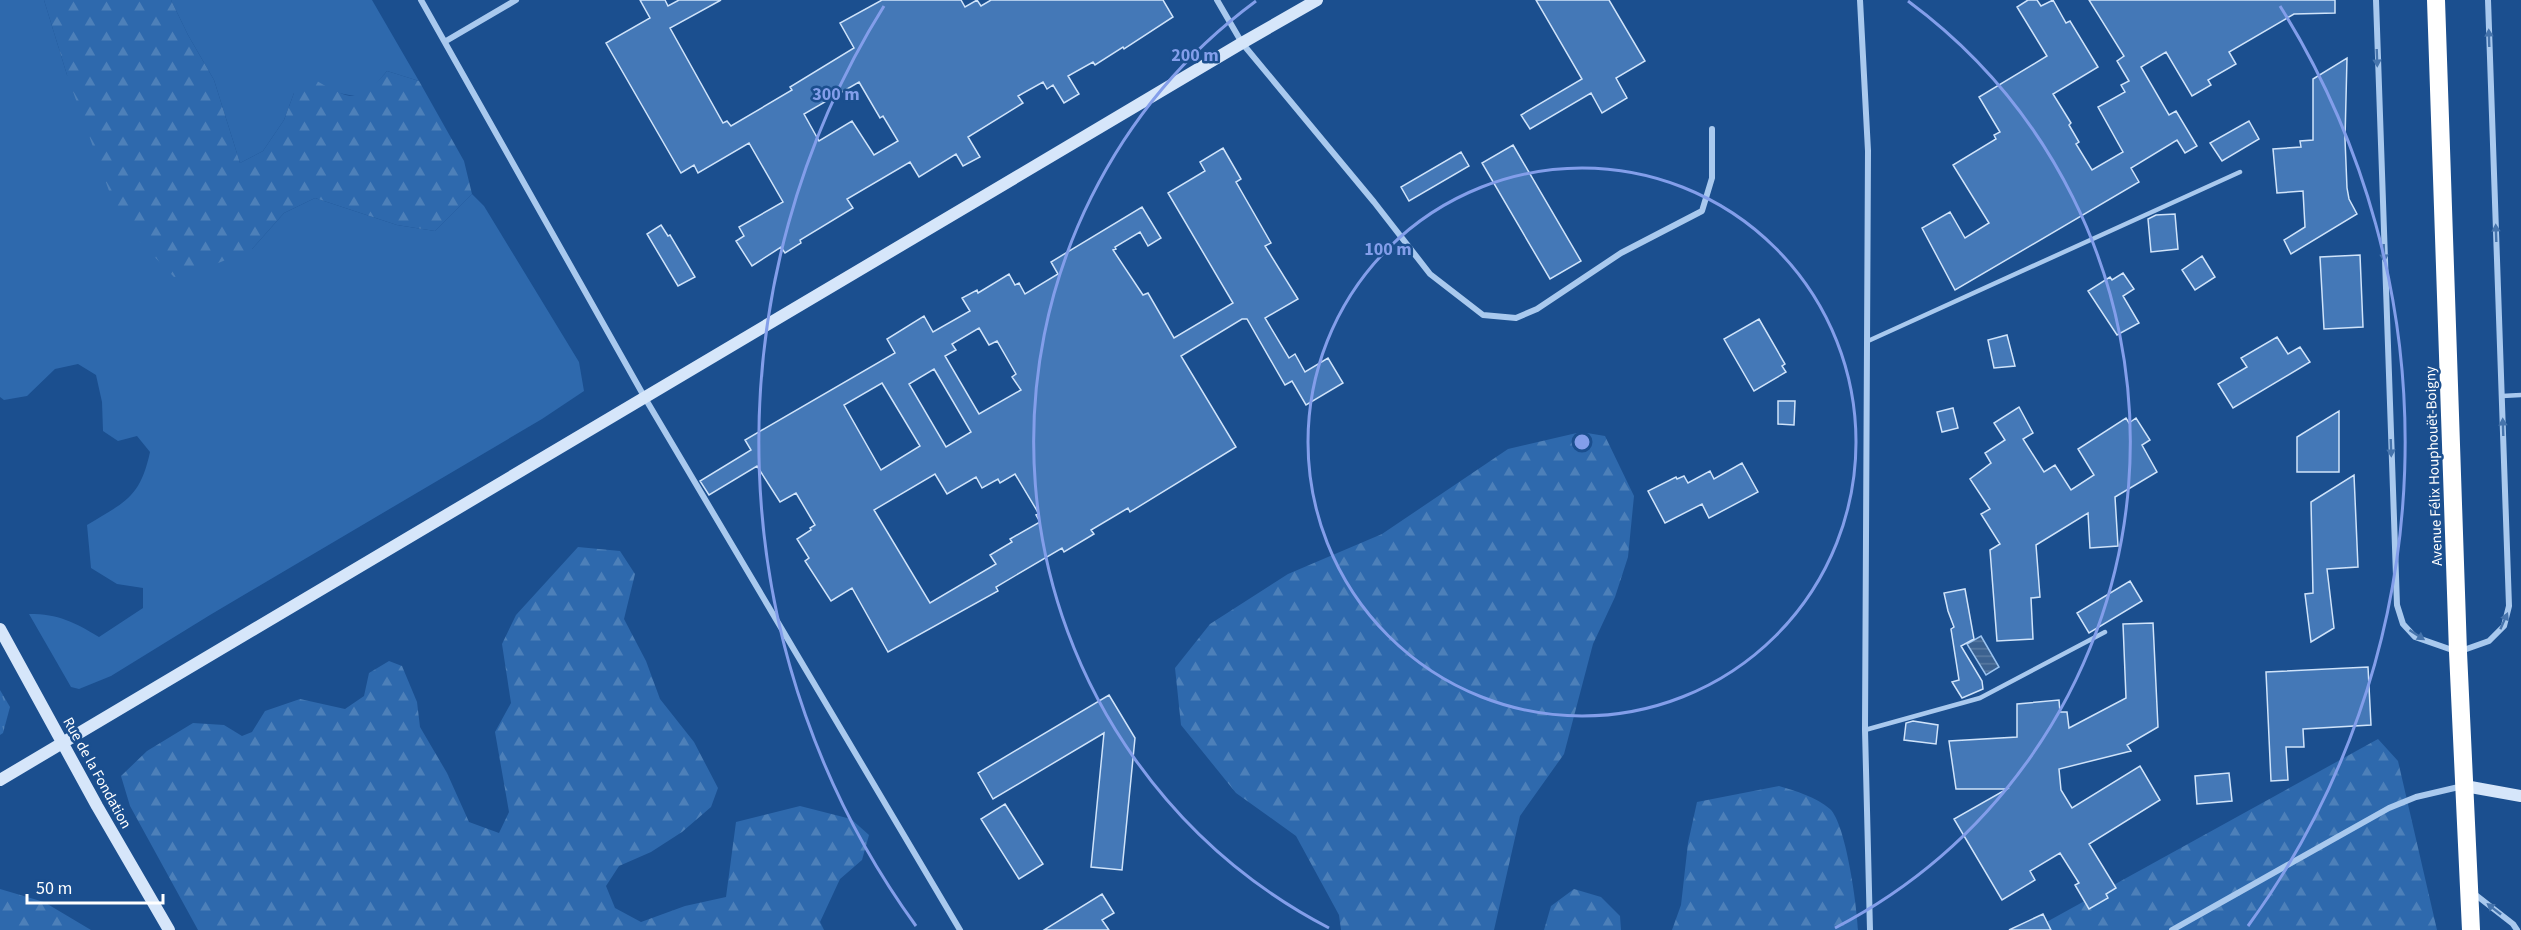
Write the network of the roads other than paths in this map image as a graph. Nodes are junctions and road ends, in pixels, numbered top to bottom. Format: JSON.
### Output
{"nodes":[{"id":1,"x":421,"y":0,"type":"edge"},
{"id":2,"x":516,"y":0,"type":"edge"},
{"id":3,"x":1217,"y":0,"type":"edge"},
{"id":4,"x":1317,"y":0,"type":"edge"},
{"id":5,"x":1860,"y":0,"type":"edge"},
{"id":6,"x":2376,"y":0,"type":"edge"},
{"id":7,"x":2436,"y":0,"type":"edge"},
{"id":8,"x":2488,"y":0,"type":"edge"},
{"id":9,"x":446,"y":41,"type":"junction"},
{"id":10,"x":1242,"y":43,"type":"junction"},
{"id":11,"x":1712,"y":129,"type":"dead end"},
{"id":12,"x":2240,"y":172,"type":"dead end"},
{"id":13,"x":1868,"y":341,"type":"junction"},
{"id":14,"x":2521,"y":395,"type":"edge"},
{"id":15,"x":2502,"y":396,"type":"junction"},
{"id":16,"x":645,"y":398,"type":"junction"},
{"id":17,"x":0,"y":629,"type":"edge"},
{"id":18,"x":2105,"y":632,"type":"dead end"},
{"id":19,"x":2458,"y":652,"type":"junction"},
{"id":20,"x":1865,"y":730,"type":"junction"},
{"id":21,"x":62,"y":742,"type":"junction"},
{"id":22,"x":0,"y":780,"type":"edge"},
{"id":23,"x":2465,"y":786,"type":"junction"},
{"id":24,"x":2521,"y":796,"type":"edge"},
{"id":25,"x":2470,"y":890,"type":"junction"},
{"id":26,"x":169,"y":930,"type":"edge"},
{"id":27,"x":960,"y":930,"type":"edge"},
{"id":28,"x":1870,"y":930,"type":"edge"},
{"id":29,"x":2172,"y":930,"type":"edge"},
{"id":30,"x":2471,"y":930,"type":"edge"},
{"id":31,"x":2517,"y":930,"type":"edge"}],
"edges":[{"from":1,"to":9,"type":"street"},
{"from":2,"to":9,"type":"street"},
{"from":3,"to":10,"type":"street"},
{"from":4,"to":10,"type":"street"},
{"from":5,"to":13,"type":"street"},
{"from":6,"to":19,"type":"street","one_way":true},
{"from":7,"to":19,"type":"highway","name":"Avenue Félix Houphouët-Boigny"},
{"from":15,"to":8,"type":"street","one_way":true},
{"from":9,"to":16,"type":"street"},
{"from":10,"to":11,"type":"street"},
{"from":10,"to":16,"type":"street"},
{"from":12,"to":13,"type":"lane"},
{"from":13,"to":20,"type":"street"},
{"from":14,"to":15,"type":"lane"},
{"from":19,"to":15,"type":"street","one_way":true},
{"from":16,"to":21,"type":"street"},
{"from":16,"to":27,"type":"street"},
{"from":17,"to":21,"type":"street","name":"Rue de la Fondation"},
{"from":18,"to":20,"type":"lane"},
{"from":19,"to":23,"type":"highway","name":"Avenue Félix Houphouët-Boigny"},
{"from":20,"to":28,"type":"street"},
{"from":21,"to":22,"type":"street"},
{"from":21,"to":26,"type":"street","name":"Rue de la Fondation"},
{"from":23,"to":24,"type":"street"},
{"from":23,"to":25,"type":"highway","name":"Avenue Félix Houphouët-Boigny"},
{"from":23,"to":29,"type":"street"},
{"from":25,"to":30,"type":"highway","name":"Avenue Félix Houphouët-Boigny"},
{"from":31,"to":25,"type":"street","one_way":true}]}
